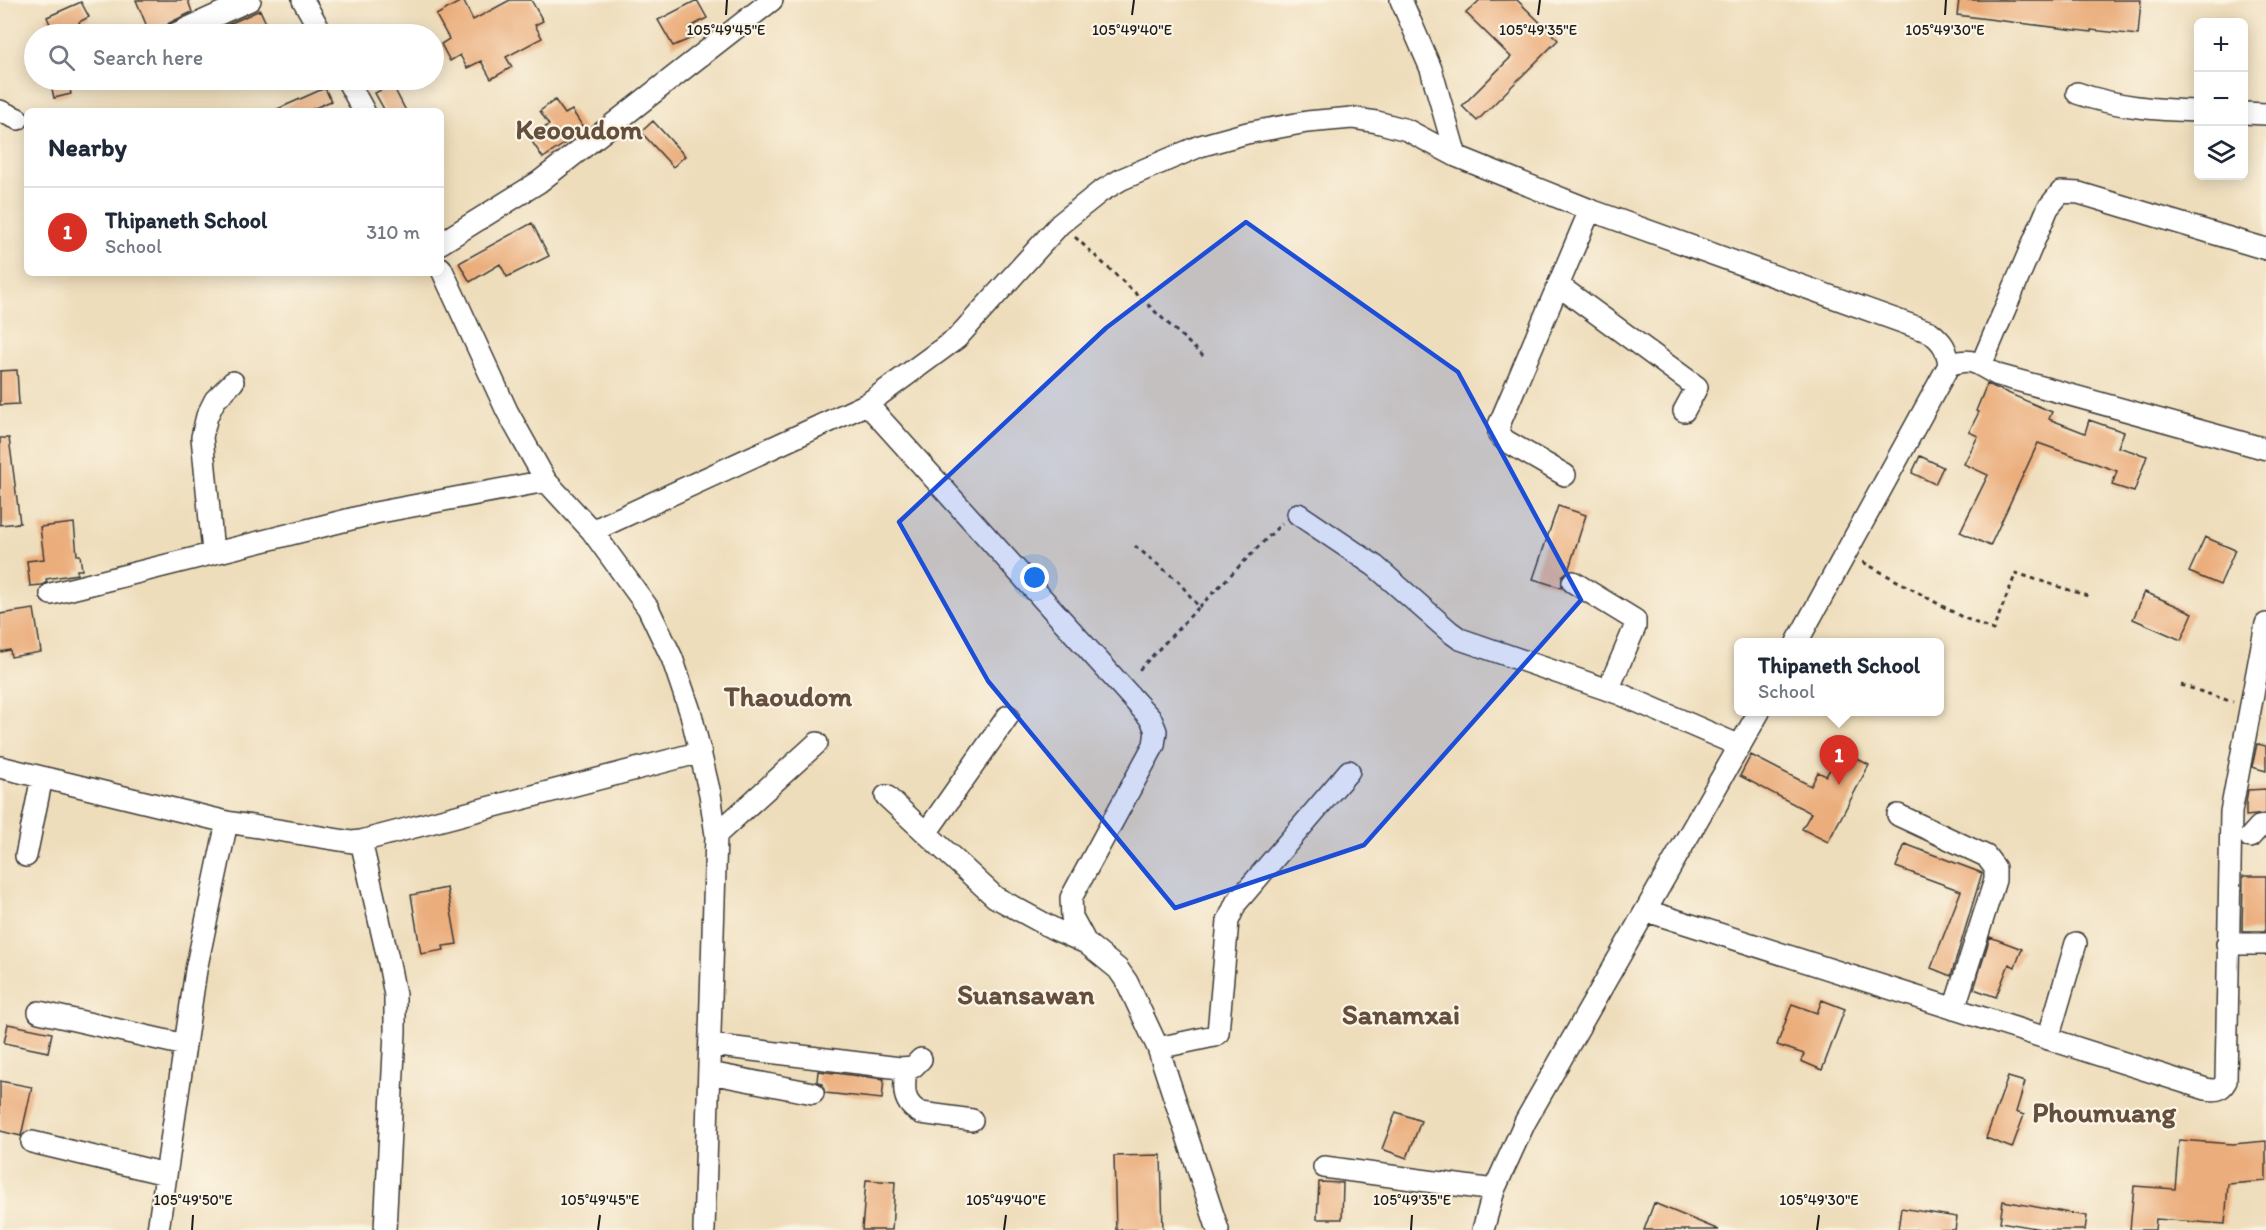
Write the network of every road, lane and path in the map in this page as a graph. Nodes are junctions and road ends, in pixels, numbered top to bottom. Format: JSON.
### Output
{"nodes":[{"id":1,"x":250,"y":0,"type":"edge"},
{"id":2,"x":303,"y":0,"type":"edge"},
{"id":3,"x":772,"y":0,"type":"edge"},
{"id":4,"x":1401,"y":0,"type":"edge"},
{"id":5,"x":197,"y":24,"type":"edge"},
{"id":6,"x":316,"y":24,"type":"edge"},
{"id":7,"x":352,"y":90,"type":"edge"},
{"id":8,"x":2077,"y":93,"type":"dead end"},
{"id":9,"x":362,"y":108,"type":"edge"},
{"id":10,"x":2194,"y":111,"type":"edge"},
{"id":11,"x":2248,"y":113,"type":"edge"},
{"id":12,"x":2266,"y":114,"type":"edge"},
{"id":13,"x":1456,"y":156,"type":"junction"},
{"id":14,"x":1590,"y":210,"type":"junction"},
{"id":15,"x":1060,"y":224,"type":"junction"},
{"id":16,"x":444,"y":241,"type":"edge"},
{"id":17,"x":2266,"y":249,"type":"edge"},
{"id":18,"x":444,"y":274,"type":"edge"},
{"id":19,"x":1558,"y":285,"type":"junction"},
{"id":20,"x":1203,"y":356,"type":"dead end"},
{"id":21,"x":1950,"y":365,"type":"junction"},
{"id":22,"x":1981,"y":365,"type":"junction"},
{"id":23,"x":233,"y":382,"type":"dead end"},
{"id":24,"x":867,"y":404,"type":"junction"},
{"id":25,"x":1684,"y":411,"type":"dead end"},
{"id":26,"x":2266,"y":449,"type":"edge"},
{"id":27,"x":1565,"y":475,"type":"dead end"},
{"id":28,"x":546,"y":482,"type":"junction"},
{"id":29,"x":1298,"y":513,"type":"joint"},
{"id":30,"x":592,"y":531,"type":"junction"},
{"id":31,"x":1135,"y":546,"type":"dead end"},
{"id":32,"x":213,"y":552,"type":"junction"},
{"id":33,"x":1846,"y":552,"type":"junction"},
{"id":34,"x":1573,"y":582,"type":"dead end"},
{"id":35,"x":51,"y":594,"type":"dead end"},
{"id":36,"x":2091,"y":597,"type":"dead end"},
{"id":37,"x":1199,"y":607,"type":"junction"},
{"id":38,"x":2266,"y":624,"type":"edge"},
{"id":39,"x":1799,"y":638,"type":"edge"},
{"id":40,"x":2181,"y":685,"type":"dead end"},
{"id":41,"x":1123,"y":688,"type":"junction"},
{"id":42,"x":1608,"y":690,"type":"junction"},
{"id":43,"x":2249,"y":706,"type":"junction"},
{"id":44,"x":1008,"y":716,"type":"dead end"},
{"id":45,"x":1756,"y":716,"type":"edge"},
{"id":46,"x":817,"y":743,"type":"dead end"},
{"id":47,"x":1740,"y":746,"type":"junction"},
{"id":48,"x":701,"y":752,"type":"junction"},
{"id":49,"x":0,"y":767,"type":"edge"},
{"id":50,"x":1349,"y":771,"type":"dead end"},
{"id":51,"x":42,"y":777,"type":"junction"},
{"id":52,"x":886,"y":796,"type":"dead end"},
{"id":53,"x":1898,"y":815,"type":"dead end"},
{"id":54,"x":227,"y":822,"type":"junction"},
{"id":55,"x":926,"y":833,"type":"junction"},
{"id":56,"x":716,"y":835,"type":"junction"},
{"id":57,"x":361,"y":841,"type":"junction"},
{"id":58,"x":26,"y":856,"type":"dead end"},
{"id":59,"x":1647,"y":911,"type":"junction"},
{"id":60,"x":1086,"y":943,"type":"junction"},
{"id":61,"x":2076,"y":943,"type":"dead end"},
{"id":62,"x":2227,"y":944,"type":"junction"},
{"id":63,"x":2266,"y":944,"type":"edge"},
{"id":64,"x":1954,"y":1009,"type":"junction"},
{"id":65,"x":39,"y":1012,"type":"dead end"},
{"id":66,"x":2048,"y":1039,"type":"junction"},
{"id":67,"x":185,"y":1045,"type":"junction"},
{"id":68,"x":711,"y":1045,"type":"junction"},
{"id":69,"x":1158,"y":1048,"type":"junction"},
{"id":70,"x":710,"y":1073,"type":"junction"},
{"id":71,"x":813,"y":1093,"type":"dead end"},
{"id":72,"x":972,"y":1120,"type":"dead end"},
{"id":73,"x":32,"y":1142,"type":"dead end"},
{"id":74,"x":1324,"y":1167,"type":"dead end"},
{"id":75,"x":166,"y":1174,"type":"junction"},
{"id":76,"x":1494,"y":1190,"type":"junction"},
{"id":77,"x":158,"y":1230,"type":"edge"},
{"id":78,"x":386,"y":1230,"type":"edge"},
{"id":79,"x":704,"y":1230,"type":"edge"},
{"id":80,"x":1218,"y":1230,"type":"edge"},
{"id":81,"x":1483,"y":1230,"type":"edge"}],
"edges":[{"from":1,"to":5,"type":"street"},
{"from":2,"to":6,"type":"street"},
{"from":3,"to":16,"type":"street"},
{"from":4,"to":13,"type":"street"},
{"from":7,"to":9,"type":"street"},
{"from":8,"to":10,"type":"street"},
{"from":11,"to":12,"type":"street"},
{"from":13,"to":14,"type":"street"},
{"from":13,"to":15,"type":"street"},
{"from":14,"to":19,"type":"street"},
{"from":14,"to":21,"type":"street"},
{"from":15,"to":20,"type":"path"},
{"from":15,"to":24,"type":"street"},
{"from":17,"to":22,"type":"street"},
{"from":18,"to":28,"type":"street"},
{"from":19,"to":25,"type":"street"},
{"from":19,"to":27,"type":"street"},
{"from":21,"to":22,"type":"street"},
{"from":21,"to":33,"type":"street"},
{"from":22,"to":26,"type":"street"},
{"from":23,"to":32,"type":"street"},
{"from":24,"to":30,"type":"street"},
{"from":24,"to":41,"type":"street"},
{"from":28,"to":30,"type":"street"},
{"from":28,"to":32,"type":"street"},
{"from":29,"to":37,"type":"path"},
{"from":29,"to":42,"type":"street"},
{"from":30,"to":48,"type":"street"},
{"from":31,"to":37,"type":"path"},
{"from":32,"to":35,"type":"street"},
{"from":33,"to":36,"type":"path"},
{"from":33,"to":39,"type":"street"},
{"from":34,"to":42,"type":"street"},
{"from":37,"to":41,"type":"path"},
{"from":38,"to":43,"type":"street"},
{"from":40,"to":43,"type":"path"},
{"from":41,"to":60,"type":"street"},
{"from":42,"to":47,"type":"street"},
{"from":43,"to":62,"type":"street"},
{"from":44,"to":55,"type":"street"},
{"from":45,"to":47,"type":"street"},
{"from":46,"to":56,"type":"street"},
{"from":47,"to":59,"type":"street"},
{"from":48,"to":56,"type":"street"},
{"from":48,"to":57,"type":"street"},
{"from":49,"to":51,"type":"street"},
{"from":50,"to":69,"type":"street"},
{"from":51,"to":54,"type":"street"},
{"from":51,"to":58,"type":"street"},
{"from":52,"to":55,"type":"street"},
{"from":53,"to":64,"type":"street"},
{"from":54,"to":57,"type":"street"},
{"from":54,"to":67,"type":"street"},
{"from":55,"to":60,"type":"street"},
{"from":56,"to":68,"type":"street"},
{"from":57,"to":78,"type":"street"},
{"from":59,"to":64,"type":"street"},
{"from":59,"to":76,"type":"street"},
{"from":60,"to":69,"type":"street"},
{"from":61,"to":66,"type":"street"},
{"from":62,"to":63,"type":"street"},
{"from":62,"to":66,"type":"street"},
{"from":64,"to":66,"type":"street"},
{"from":65,"to":67,"type":"street"},
{"from":67,"to":75,"type":"street"},
{"from":68,"to":70,"type":"street"},
{"from":68,"to":72,"type":"street"},
{"from":69,"to":80,"type":"street"},
{"from":70,"to":71,"type":"street"},
{"from":70,"to":79,"type":"street"},
{"from":73,"to":75,"type":"street"},
{"from":74,"to":76,"type":"street"},
{"from":75,"to":77,"type":"street"},
{"from":76,"to":81,"type":"street"}]}
